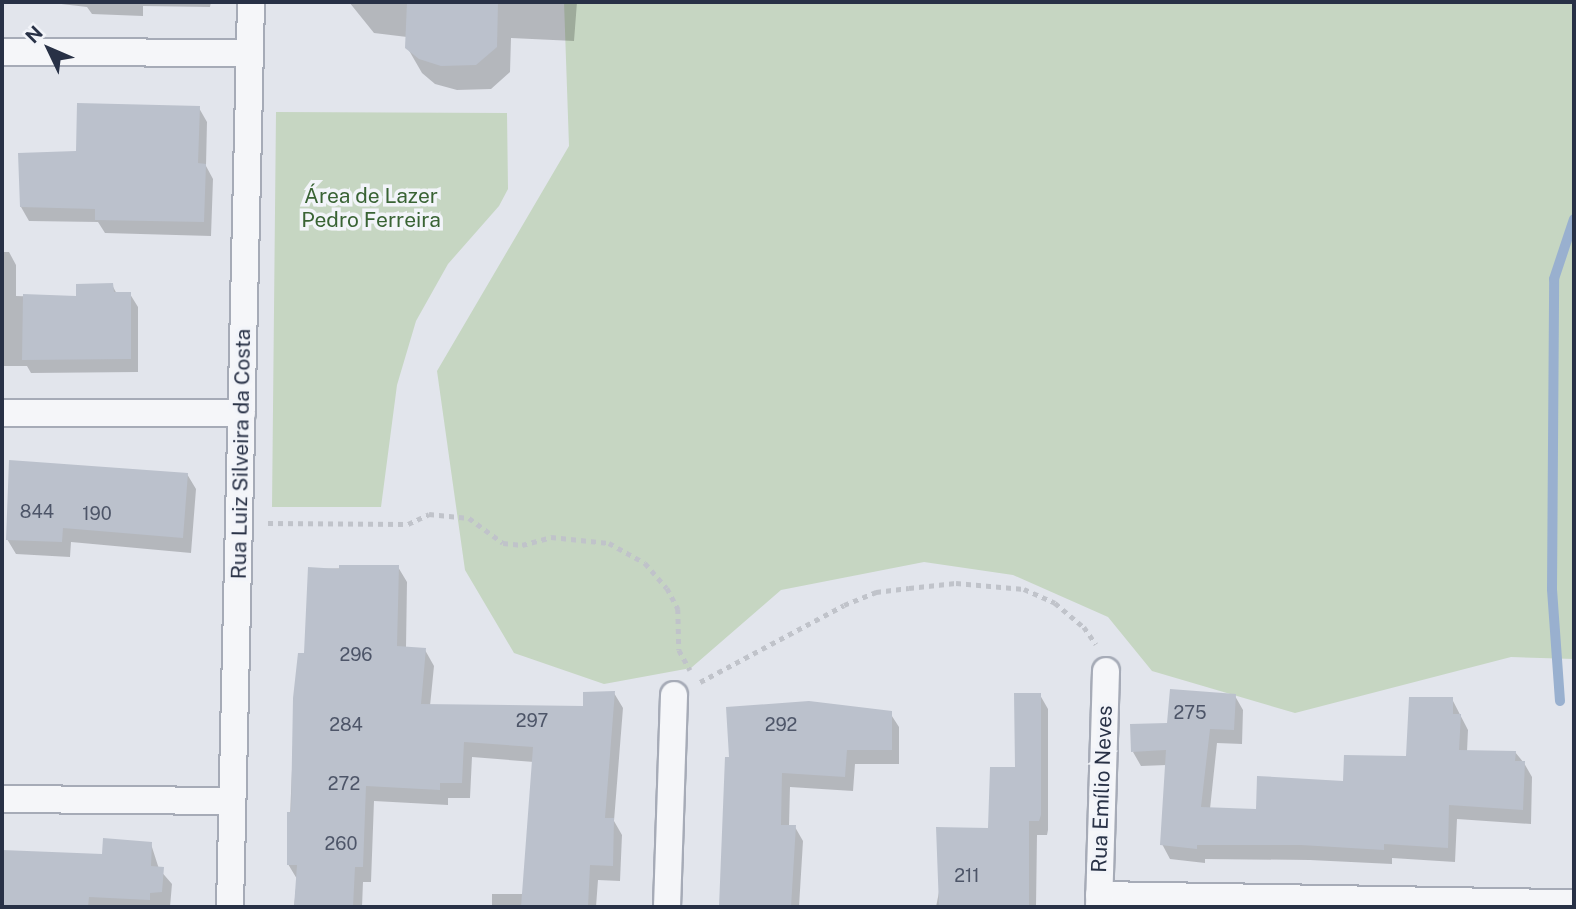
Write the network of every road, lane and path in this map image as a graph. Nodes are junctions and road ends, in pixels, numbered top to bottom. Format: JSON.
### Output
{"nodes":[{"id":1,"x":251,"y":2,"type":"edge"},
{"id":2,"x":2,"y":52,"type":"edge"},
{"id":3,"x":250,"y":53,"type":"junction"},
{"id":4,"x":2,"y":413,"type":"edge"},
{"id":5,"x":242,"y":413,"type":"junction"},
{"id":6,"x":239,"y":523,"type":"junction"},
{"id":7,"x":1106,"y":671,"type":"joint"},
{"id":8,"x":674,"y":695,"type":"dead end"},
{"id":9,"x":2,"y":799,"type":"edge"},
{"id":10,"x":233,"y":801,"type":"junction"},
{"id":11,"x":1099,"y":901,"type":"edge"},
{"id":12,"x":1574,"y":903,"type":"edge"},
{"id":13,"x":230,"y":907,"type":"edge"},
{"id":14,"x":667,"y":907,"type":"edge"}],
"edges":[{"from":1,"to":3,"type":"street","name":"Rua Luiz Silveira da Costa"},
{"from":2,"to":3,"type":"street"},
{"from":3,"to":5,"type":"street","name":"Rua Luiz Silveira da Costa"},
{"from":4,"to":5,"type":"street"},
{"from":5,"to":6,"type":"street","name":"Rua Luiz Silveira da Costa"},
{"from":6,"to":7,"type":"path"},
{"from":6,"to":10,"type":"street","name":"Rua Luiz Silveira da Costa"},
{"from":7,"to":11,"type":"street","name":"Rua Emílio Neves"},
{"from":8,"to":14,"type":"street"},
{"from":9,"to":10,"type":"street"},
{"from":10,"to":13,"type":"street","name":"Rua Luiz Silveira da Costa"},
{"from":11,"to":12,"type":"street"}]}
